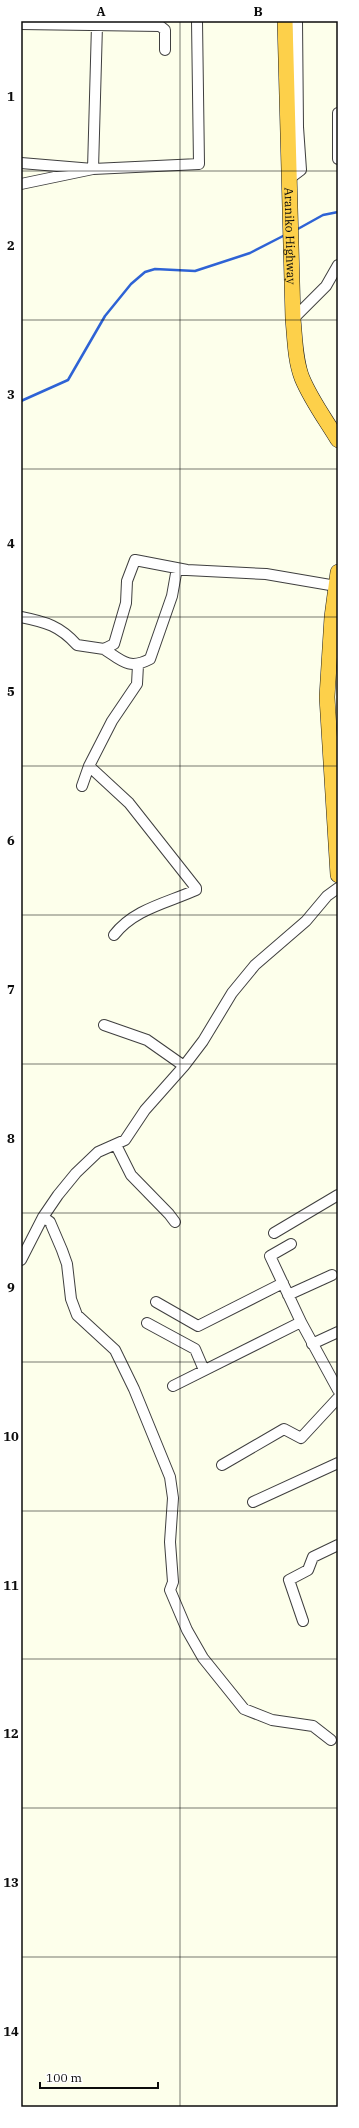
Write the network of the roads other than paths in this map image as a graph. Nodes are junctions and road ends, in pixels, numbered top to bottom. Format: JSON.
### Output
{"nodes":[{"id":1,"x":197,"y":21,"type":"edge"},
{"id":2,"x":285,"y":21,"type":"edge"},
{"id":3,"x":297,"y":21,"type":"edge"},
{"id":4,"x":21,"y":24,"type":"edge"},
{"id":5,"x":97,"y":25,"type":"junction"},
{"id":6,"x":165,"y":50,"type":"dead end"},
{"id":7,"x":338,"y":113,"type":"edge"},
{"id":8,"x":338,"y":158,"type":"edge"},
{"id":9,"x":21,"y":163,"type":"edge"},
{"id":10,"x":93,"y":169,"type":"junction"},
{"id":11,"x":289,"y":179,"type":"junction"},
{"id":12,"x":21,"y":184,"type":"edge"},
{"id":13,"x":338,"y":265,"type":"edge"},
{"id":14,"x":293,"y":319,"type":"junction"},
{"id":15,"x":338,"y":440,"type":"edge"},
{"id":16,"x":177,"y":568,"type":"junction"},
{"id":17,"x":337,"y":579,"type":"edge"},
{"id":18,"x":21,"y":617,"type":"edge"},
{"id":19,"x":104,"y":650,"type":"junction"},
{"id":20,"x":138,"y":665,"type":"junction"},
{"id":21,"x":89,"y":766,"type":"junction"},
{"id":22,"x":82,"y":786,"type":"dead end"},
{"id":23,"x":338,"y":875,"type":"edge"},
{"id":24,"x":338,"y":888,"type":"edge"},
{"id":25,"x":114,"y":935,"type":"dead end"},
{"id":26,"x":104,"y":1025,"type":"dead end"},
{"id":27,"x":184,"y":1066,"type":"junction"},
{"id":28,"x":116,"y":1145,"type":"junction"},
{"id":29,"x":338,"y":1195,"type":"edge"},
{"id":30,"x":43,"y":1217,"type":"junction"},
{"id":31,"x":175,"y":1222,"type":"dead end"},
{"id":32,"x":274,"y":1233,"type":"dead end"},
{"id":33,"x":291,"y":1244,"type":"dead end"},
{"id":34,"x":21,"y":1260,"type":"edge"},
{"id":35,"x":332,"y":1275,"type":"dead end"},
{"id":36,"x":283,"y":1283,"type":"junction"},
{"id":37,"x":288,"y":1295,"type":"junction"},
{"id":38,"x":156,"y":1302,"type":"dead end"},
{"id":39,"x":301,"y":1322,"type":"junction"},
{"id":40,"x":147,"y":1323,"type":"dead end"},
{"id":41,"x":338,"y":1332,"type":"edge"},
{"id":42,"x":312,"y":1344,"type":"junction"},
{"id":43,"x":204,"y":1370,"type":"junction"},
{"id":44,"x":173,"y":1386,"type":"dead end"},
{"id":45,"x":338,"y":1390,"type":"edge"},
{"id":46,"x":338,"y":1398,"type":"edge"},
{"id":47,"x":338,"y":1463,"type":"edge"},
{"id":48,"x":222,"y":1465,"type":"dead end"},
{"id":49,"x":253,"y":1502,"type":"dead end"},
{"id":50,"x":338,"y":1545,"type":"edge"},
{"id":51,"x":303,"y":1621,"type":"dead end"},
{"id":52,"x":331,"y":1740,"type":"dead end"}],
"edges":[{"from":1,"to":10,"type":"street"},
{"from":2,"to":11,"type":"highway","name":"Araniko Highway"},
{"from":3,"to":11,"type":"street"},
{"from":4,"to":5,"type":"street"},
{"from":5,"to":6,"type":"street"},
{"from":5,"to":10,"type":"street"},
{"from":7,"to":8,"type":"street"},
{"from":9,"to":10,"type":"street"},
{"from":10,"to":12,"type":"street"},
{"from":11,"to":14,"type":"highway","name":"Araniko Highway"},
{"from":13,"to":14,"type":"street"},
{"from":14,"to":15,"type":"highway","name":"Araniko Highway"},
{"from":16,"to":17,"type":"street"},
{"from":16,"to":19,"type":"street"},
{"from":16,"to":20,"type":"street"},
{"from":17,"to":23,"type":"highway"},
{"from":18,"to":19,"type":"street"},
{"from":19,"to":20,"type":"street"},
{"from":20,"to":21,"type":"street"},
{"from":21,"to":22,"type":"street"},
{"from":21,"to":25,"type":"street"},
{"from":24,"to":27,"type":"street"},
{"from":26,"to":27,"type":"street"},
{"from":27,"to":28,"type":"street"},
{"from":28,"to":30,"type":"street"},
{"from":28,"to":31,"type":"street"},
{"from":29,"to":32,"type":"street"},
{"from":30,"to":34,"type":"street"},
{"from":30,"to":52,"type":"street"},
{"from":33,"to":36,"type":"street"},
{"from":35,"to":37,"type":"street"},
{"from":36,"to":37,"type":"street"},
{"from":36,"to":38,"type":"street"},
{"from":37,"to":39,"type":"street"},
{"from":39,"to":42,"type":"street"},
{"from":39,"to":43,"type":"street"},
{"from":40,"to":43,"type":"street"},
{"from":41,"to":42,"type":"street"},
{"from":42,"to":45,"type":"street"},
{"from":43,"to":44,"type":"street"},
{"from":46,"to":48,"type":"street"},
{"from":47,"to":49,"type":"street"},
{"from":50,"to":51,"type":"street"}]}
